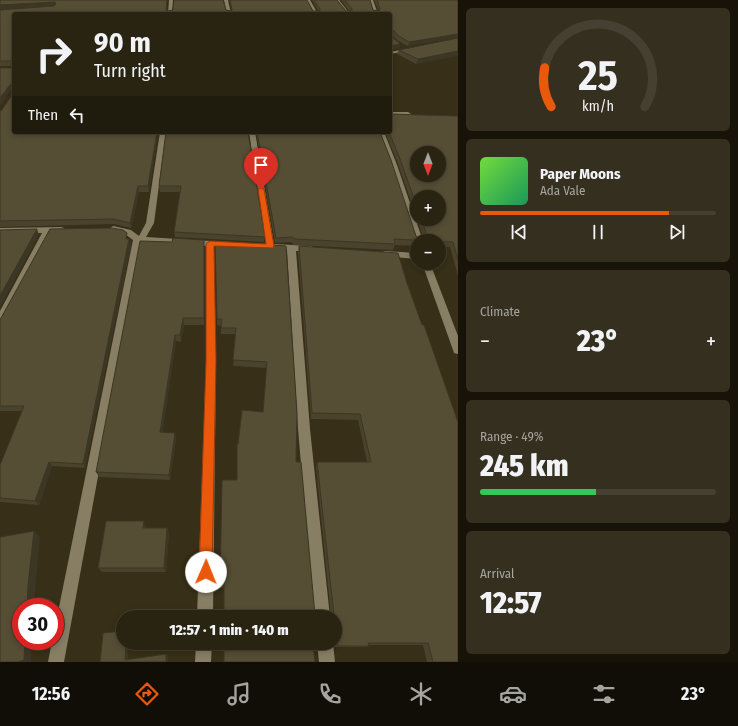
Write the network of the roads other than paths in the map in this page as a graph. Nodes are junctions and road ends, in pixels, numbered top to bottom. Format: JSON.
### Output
{"nodes":[{"id":1,"x":171,"y":0,"type":"edge"},
{"id":2,"x":226,"y":0,"type":"edge"},
{"id":3,"x":308,"y":0,"type":"edge"},
{"id":4,"x":337,"y":0,"type":"edge"},
{"id":5,"x":370,"y":0,"type":"edge"},
{"id":6,"x":170,"y":12,"type":"edge"},
{"id":7,"x":229,"y":12,"type":"edge"},
{"id":8,"x":315,"y":12,"type":"edge"},
{"id":9,"x":346,"y":12,"type":"edge"},
{"id":10,"x":375,"y":12,"type":"edge"},
{"id":11,"x":402,"y":46,"type":"edge"},
{"id":12,"x":415,"y":48,"type":"edge"},
{"id":13,"x":408,"y":50,"type":"junction"},
{"id":14,"x":392,"y":53,"type":"edge"},
{"id":15,"x":392,"y":114,"type":"edge"},
{"id":16,"x":413,"y":114,"type":"edge"},
{"id":17,"x":163,"y":134,"type":"edge"},
{"id":18,"x":252,"y":134,"type":"edge"},
{"id":19,"x":381,"y":134,"type":"edge"},
{"id":20,"x":48,"y":230,"type":"junction"},
{"id":21,"x":69,"y":230,"type":"edge"},
{"id":22,"x":106,"y":230,"type":"edge"},
{"id":23,"x":0,"y":231,"type":"edge"},
{"id":24,"x":417,"y":234,"type":"edge"},
{"id":25,"x":139,"y":239,"type":"junction"},
{"id":26,"x":210,"y":244,"type":"junction"},
{"id":27,"x":233,"y":245,"type":"edge"},
{"id":28,"x":291,"y":247,"type":"junction"},
{"id":29,"x":322,"y":250,"type":"edge"},
{"id":30,"x":378,"y":254,"type":"edge"},
{"id":31,"x":410,"y":256,"type":"edge"},
{"id":32,"x":429,"y":270,"type":"edge"},
{"id":33,"x":0,"y":320,"type":"edge"},
{"id":34,"x":455,"y":337,"type":"edge"},
{"id":35,"x":458,"y":350,"type":"edge"},
{"id":36,"x":204,"y":610,"type":"edge"},
{"id":37,"x":321,"y":610,"type":"edge"},
{"id":38,"x":204,"y":650,"type":"edge"},
{"id":39,"x":326,"y":650,"type":"edge"},
{"id":40,"x":56,"y":662,"type":"edge"},
{"id":41,"x":203,"y":662,"type":"edge"},
{"id":42,"x":327,"y":662,"type":"edge"}],
"edges":[{"from":1,"to":6,"type":"street"},
{"from":2,"to":7,"type":"street"},
{"from":3,"to":8,"type":"street"},
{"from":4,"to":9,"type":"street"},
{"from":5,"to":10,"type":"street"},
{"from":11,"to":13,"type":"street"},
{"from":12,"to":13,"type":"street"},
{"from":13,"to":14,"type":"street"},
{"from":15,"to":16,"type":"street"},
{"from":17,"to":25,"type":"street"},
{"from":18,"to":28,"type":"street"},
{"from":19,"to":24,"type":"street"},
{"from":20,"to":21,"type":"street"},
{"from":20,"to":23,"type":"street"},
{"from":20,"to":33,"type":"street"},
{"from":22,"to":25,"type":"street"},
{"from":25,"to":26,"type":"street"},
{"from":25,"to":40,"type":"street"},
{"from":26,"to":27,"type":"street"},
{"from":26,"to":36,"type":"street"},
{"from":28,"to":29,"type":"street"},
{"from":28,"to":37,"type":"street"},
{"from":30,"to":31,"type":"street"},
{"from":32,"to":34,"type":"street"},
{"from":34,"to":35,"type":"street"},
{"from":38,"to":41,"type":"street"},
{"from":39,"to":42,"type":"street"}]}
